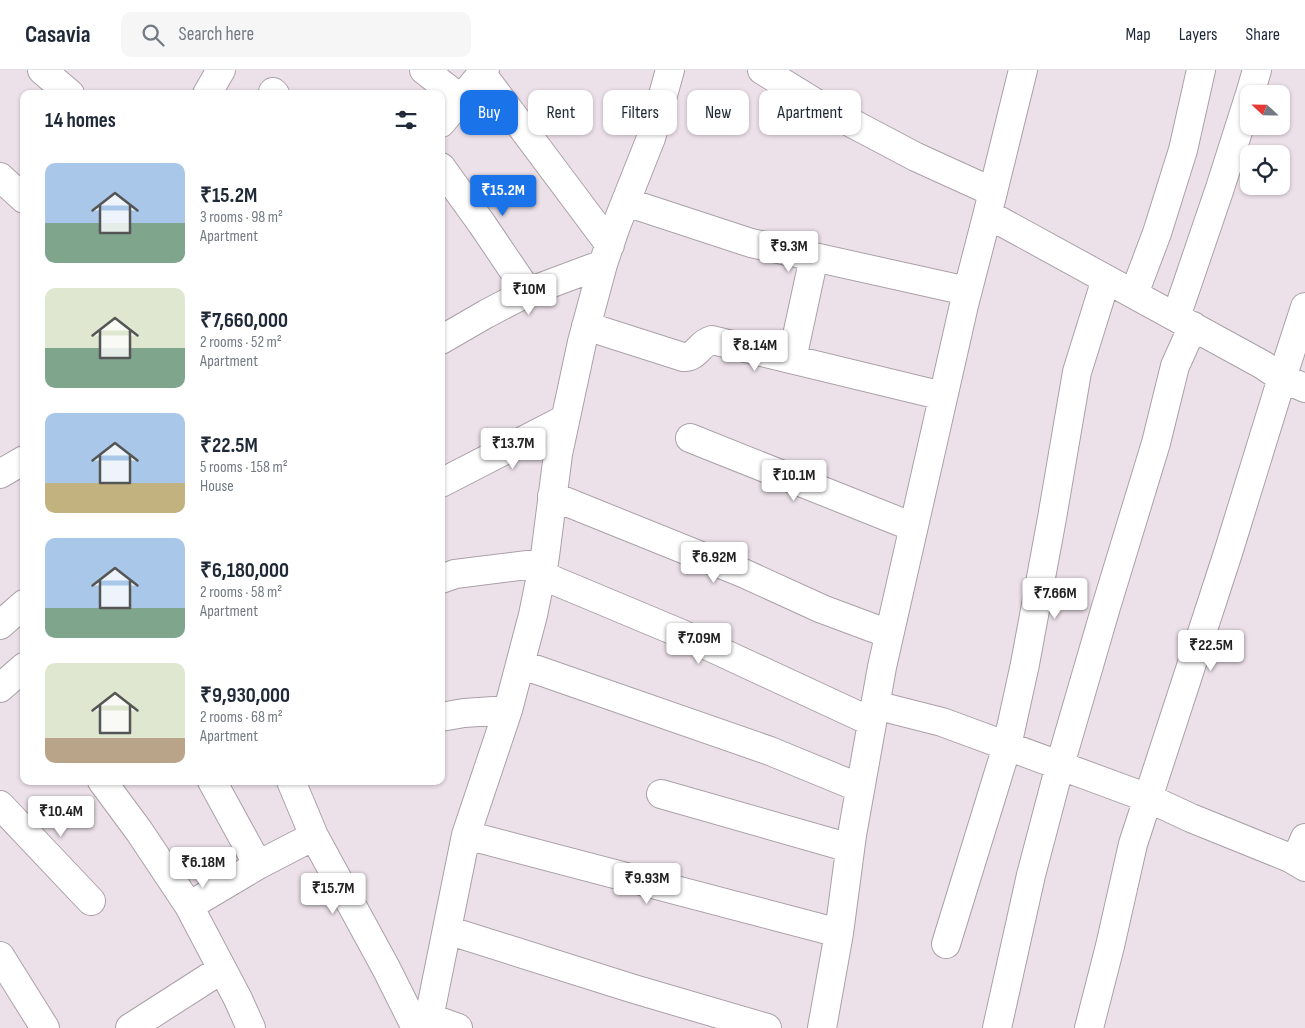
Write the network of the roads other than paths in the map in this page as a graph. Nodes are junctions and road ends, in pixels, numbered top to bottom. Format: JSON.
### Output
{"nodes":[{"id":1,"x":42,"y":70,"type":"edge"},
{"id":2,"x":221,"y":70,"type":"edge"},
{"id":3,"x":424,"y":70,"type":"edge"},
{"id":4,"x":670,"y":70,"type":"edge"},
{"id":5,"x":762,"y":70,"type":"edge"},
{"id":6,"x":1023,"y":70,"type":"edge"},
{"id":7,"x":1201,"y":70,"type":"edge"},
{"id":8,"x":1257,"y":70,"type":"edge"},
{"id":9,"x":483,"y":72,"type":"edge"},
{"id":10,"x":1253,"y":85,"type":"edge"},
{"id":11,"x":65,"y":90,"type":"edge"},
{"id":12,"x":209,"y":90,"type":"edge"},
{"id":13,"x":468,"y":90,"type":"edge"},
{"id":14,"x":460,"y":98,"type":"edge"},
{"id":15,"x":460,"y":100,"type":"edge"},
{"id":16,"x":445,"y":118,"type":"edge"},
{"id":17,"x":1240,"y":125,"type":"edge"},
{"id":18,"x":445,"y":173,"type":"edge"},
{"id":19,"x":0,"y":177,"type":"edge"},
{"id":20,"x":20,"y":195,"type":"edge"},
{"id":21,"x":626,"y":202,"type":"junction"},
{"id":22,"x":990,"y":204,"type":"junction"},
{"id":23,"x":606,"y":254,"type":"junction"},
{"id":24,"x":814,"y":257,"type":"junction"},
{"id":25,"x":1106,"y":279,"type":"junction"},
{"id":26,"x":967,"y":291,"type":"junction"},
{"id":27,"x":528,"y":292,"type":"junction"},
{"id":28,"x":1134,"y":294,"type":"junction"},
{"id":29,"x":1305,"y":307,"type":"edge"},
{"id":30,"x":1184,"y":322,"type":"junction"},
{"id":31,"x":586,"y":326,"type":"junction"},
{"id":32,"x":445,"y":338,"type":"edge"},
{"id":33,"x":792,"y":359,"type":"junction"},
{"id":34,"x":1293,"y":383,"type":"edge"},
{"id":35,"x":943,"y":396,"type":"junction"},
{"id":36,"x":565,"y":419,"type":"junction"},
{"id":37,"x":690,"y":438,"type":"dead end"},
{"id":38,"x":20,"y":462,"type":"edge"},
{"id":39,"x":0,"y":474,"type":"edge"},
{"id":40,"x":445,"y":481,"type":"edge"},
{"id":41,"x":552,"y":496,"type":"junction"},
{"id":42,"x":913,"y":527,"type":"junction"},
{"id":43,"x":543,"y":569,"type":"junction"},
{"id":44,"x":445,"y":578,"type":"edge"},
{"id":45,"x":20,"y":608,"type":"edge"},
{"id":46,"x":0,"y":625,"type":"edge"},
{"id":47,"x":889,"y":634,"type":"junction"},
{"id":48,"x":520,"y":664,"type":"junction"},
{"id":49,"x":20,"y":673,"type":"edge"},
{"id":50,"x":0,"y":688,"type":"edge"},
{"id":51,"x":508,"y":710,"type":"junction"},
{"id":52,"x":874,"y":713,"type":"junction"},
{"id":53,"x":445,"y":716,"type":"edge"},
{"id":54,"x":1006,"y":746,"type":"junction"},
{"id":55,"x":1060,"y":765,"type":"junction"},
{"id":56,"x":105,"y":785,"type":"edge"},
{"id":57,"x":214,"y":785,"type":"edge"},
{"id":58,"x":293,"y":785,"type":"edge"},
{"id":59,"x":860,"y":788,"type":"junction"},
{"id":60,"x":661,"y":794,"type":"dead end"},
{"id":61,"x":1148,"y":798,"type":"junction"},
{"id":62,"x":0,"y":805,"type":"edge"},
{"id":63,"x":466,"y":835,"type":"junction"},
{"id":64,"x":314,"y":836,"type":"junction"},
{"id":65,"x":850,"y":848,"type":"junction"},
{"id":66,"x":1302,"y":855,"type":"edge"},
{"id":67,"x":258,"y":865,"type":"junction"},
{"id":68,"x":91,"y":901,"type":"dead end"},
{"id":69,"x":189,"y":906,"type":"junction"},
{"id":70,"x":447,"y":930,"type":"junction"},
{"id":71,"x":839,"y":933,"type":"junction"},
{"id":72,"x":946,"y":944,"type":"dead end"},
{"id":73,"x":0,"y":956,"type":"edge"},
{"id":74,"x":222,"y":969,"type":"junction"},
{"id":75,"x":424,"y":1025,"type":"edge"},
{"id":76,"x":46,"y":1028,"type":"edge"},
{"id":77,"x":130,"y":1028,"type":"edge"},
{"id":78,"x":252,"y":1028,"type":"edge"},
{"id":79,"x":458,"y":1028,"type":"edge"},
{"id":80,"x":767,"y":1028,"type":"edge"},
{"id":81,"x":822,"y":1028,"type":"edge"},
{"id":82,"x":997,"y":1028,"type":"edge"},
{"id":83,"x":1090,"y":1028,"type":"edge"}],
"edges":[{"from":1,"to":11,"type":"street"},
{"from":2,"to":12,"type":"street"},
{"from":3,"to":14,"type":"street"},
{"from":4,"to":21,"type":"street"},
{"from":5,"to":22,"type":"street"},
{"from":6,"to":22,"type":"street"},
{"from":7,"to":28,"type":"street"},
{"from":8,"to":10,"type":"street"},
{"from":9,"to":13,"type":"street"},
{"from":9,"to":23,"type":"street"},
{"from":15,"to":16,"type":"street"},
{"from":17,"to":30,"type":"street"},
{"from":18,"to":27,"type":"street"},
{"from":19,"to":20,"type":"street"},
{"from":21,"to":23,"type":"street"},
{"from":21,"to":24,"type":"street"},
{"from":22,"to":25,"type":"street"},
{"from":22,"to":26,"type":"street"},
{"from":23,"to":27,"type":"street"},
{"from":23,"to":31,"type":"street"},
{"from":24,"to":26,"type":"street"},
{"from":24,"to":33,"type":"street"},
{"from":25,"to":28,"type":"street"},
{"from":25,"to":54,"type":"street"},
{"from":26,"to":35,"type":"street"},
{"from":27,"to":32,"type":"street"},
{"from":28,"to":30,"type":"street"},
{"from":29,"to":34,"type":"street"},
{"from":30,"to":34,"type":"street"},
{"from":30,"to":55,"type":"street"},
{"from":31,"to":33,"type":"street"},
{"from":31,"to":36,"type":"street"},
{"from":33,"to":35,"type":"street"},
{"from":34,"to":61,"type":"street"},
{"from":35,"to":42,"type":"street"},
{"from":36,"to":40,"type":"street"},
{"from":36,"to":41,"type":"street"},
{"from":37,"to":42,"type":"street"},
{"from":38,"to":39,"type":"street"},
{"from":41,"to":43,"type":"street"},
{"from":41,"to":47,"type":"street"},
{"from":42,"to":47,"type":"street"},
{"from":43,"to":44,"type":"street"},
{"from":43,"to":48,"type":"street"},
{"from":43,"to":52,"type":"street"},
{"from":45,"to":46,"type":"street"},
{"from":47,"to":52,"type":"street"},
{"from":48,"to":51,"type":"street"},
{"from":48,"to":59,"type":"street"},
{"from":49,"to":50,"type":"street"},
{"from":51,"to":53,"type":"street"},
{"from":51,"to":63,"type":"street"},
{"from":52,"to":54,"type":"street"},
{"from":52,"to":59,"type":"street"},
{"from":54,"to":55,"type":"street"},
{"from":54,"to":72,"type":"street"},
{"from":55,"to":61,"type":"street"},
{"from":55,"to":82,"type":"street"},
{"from":56,"to":69,"type":"street"},
{"from":57,"to":67,"type":"street"},
{"from":58,"to":64,"type":"street"},
{"from":59,"to":65,"type":"street"},
{"from":60,"to":65,"type":"street"},
{"from":61,"to":66,"type":"street"},
{"from":61,"to":83,"type":"street"},
{"from":62,"to":68,"type":"street"},
{"from":63,"to":70,"type":"street"},
{"from":63,"to":71,"type":"street"},
{"from":64,"to":67,"type":"street"},
{"from":64,"to":75,"type":"street"},
{"from":65,"to":71,"type":"street"},
{"from":67,"to":69,"type":"street"},
{"from":69,"to":74,"type":"street"},
{"from":70,"to":75,"type":"street"},
{"from":70,"to":80,"type":"street"},
{"from":71,"to":81,"type":"street"},
{"from":73,"to":76,"type":"street"},
{"from":74,"to":77,"type":"street"},
{"from":74,"to":78,"type":"street"},
{"from":75,"to":79,"type":"street"}]}
